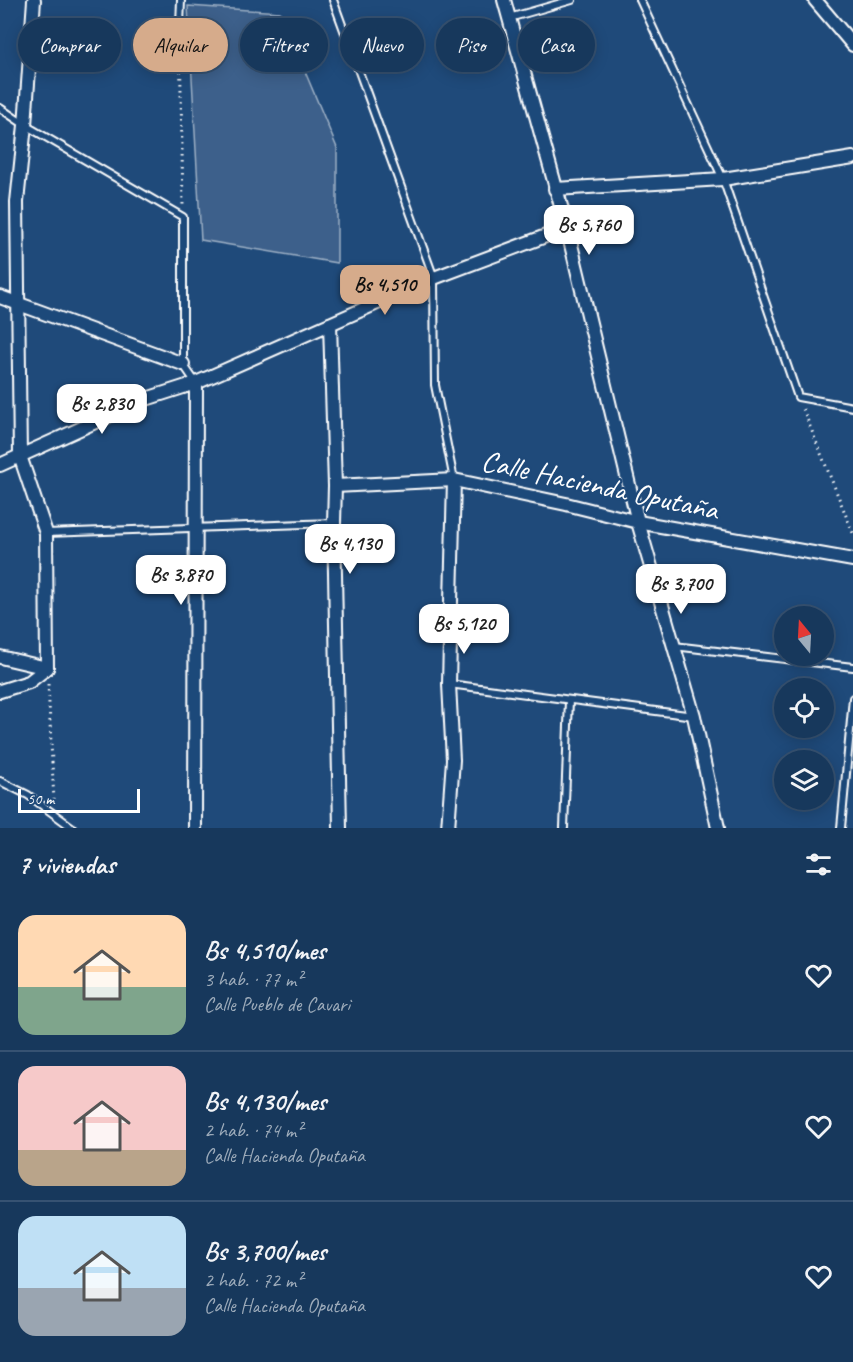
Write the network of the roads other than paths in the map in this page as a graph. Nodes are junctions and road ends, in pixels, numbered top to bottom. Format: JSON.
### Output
{"nodes":[{"id":1,"x":34,"y":0,"type":"edge"},
{"id":2,"x":181,"y":0,"type":"edge"},
{"id":3,"x":333,"y":0,"type":"edge"},
{"id":4,"x":504,"y":0,"type":"edge"},
{"id":5,"x":572,"y":0,"type":"edge"},
{"id":6,"x":640,"y":0,"type":"edge"},
{"id":7,"x":814,"y":0,"type":"edge"},
{"id":8,"x":180,"y":18,"type":"edge"},
{"id":9,"x":509,"y":18,"type":"junction"},
{"id":10,"x":853,"y":45,"type":"edge"},
{"id":11,"x":0,"y":108,"type":"edge"},
{"id":12,"x":25,"y":125,"type":"junction"},
{"id":13,"x":853,"y":158,"type":"edge"},
{"id":14,"x":723,"y":179,"type":"junction"},
{"id":15,"x":555,"y":189,"type":"junction"},
{"id":16,"x":567,"y":228,"type":"junction"},
{"id":17,"x":434,"y":278,"type":"junction"},
{"id":18,"x":0,"y":297,"type":"edge"},
{"id":19,"x":18,"y":303,"type":"junction"},
{"id":20,"x":330,"y":324,"type":"junction"},
{"id":21,"x":183,"y":364,"type":"junction"},
{"id":22,"x":196,"y":383,"type":"junction"},
{"id":23,"x":853,"y":407,"type":"edge"},
{"id":24,"x":20,"y":456,"type":"junction"},
{"id":25,"x":0,"y":465,"type":"edge"},
{"id":26,"x":454,"y":480,"type":"junction"},
{"id":27,"x":335,"y":486,"type":"junction"},
{"id":28,"x":638,"y":522,"type":"junction"},
{"id":29,"x":334,"y":523,"type":"junction"},
{"id":30,"x":197,"y":529,"type":"junction"},
{"id":31,"x":46,"y":533,"type":"junction"},
{"id":32,"x":853,"y":560,"type":"edge"},
{"id":33,"x":674,"y":646,"type":"junction"},
{"id":34,"x":0,"y":657,"type":"edge"},
{"id":35,"x":853,"y":667,"type":"edge"},
{"id":36,"x":47,"y":668,"type":"junction"},
{"id":37,"x":449,"y":684,"type":"junction"},
{"id":38,"x":0,"y":691,"type":"edge"},
{"id":39,"x":853,"y":698,"type":"edge"},
{"id":40,"x":569,"y":700,"type":"junction"},
{"id":41,"x":694,"y":716,"type":"junction"},
{"id":42,"x":0,"y":782,"type":"edge"},
{"id":43,"x":73,"y":828,"type":"edge"},
{"id":44,"x":195,"y":828,"type":"edge"},
{"id":45,"x":340,"y":828,"type":"edge"},
{"id":46,"x":448,"y":828,"type":"edge"},
{"id":47,"x":564,"y":828,"type":"edge"},
{"id":48,"x":718,"y":828,"type":"edge"},
{"id":49,"x":842,"y":828,"type":"edge"}],
"edges":[{"from":1,"to":12,"type":"street"},
{"from":2,"to":8,"type":"lane"},
{"from":3,"to":17,"type":"lane"},
{"from":4,"to":9,"type":"street"},
{"from":5,"to":9,"type":"lane"},
{"from":6,"to":14,"type":"lane"},
{"from":7,"to":10,"type":"street"},
{"from":9,"to":15,"type":"street"},
{"from":11,"to":12,"type":"lane"},
{"from":12,"to":19,"type":"street"},
{"from":12,"to":21,"type":"lane"},
{"from":13,"to":14,"type":"street"},
{"from":14,"to":15,"type":"street"},
{"from":14,"to":23,"type":"lane"},
{"from":15,"to":16,"type":"street"},
{"from":16,"to":17,"type":"street"},
{"from":16,"to":28,"type":"street"},
{"from":17,"to":20,"type":"street"},
{"from":17,"to":26,"type":"lane"},
{"from":18,"to":19,"type":"street"},
{"from":19,"to":21,"type":"street"},
{"from":19,"to":24,"type":"street"},
{"from":20,"to":22,"type":"street"},
{"from":20,"to":27,"type":"street"},
{"from":21,"to":22,"type":"lane"},
{"from":22,"to":24,"type":"street"},
{"from":22,"to":30,"type":"street"},
{"from":24,"to":25,"type":"street"},
{"from":24,"to":31,"type":"street"},
{"from":26,"to":27,"type":"street","name":"Calle Hacienda Oputaña"},
{"from":26,"to":28,"type":"street","name":"Calle Hacienda Oputaña"},
{"from":26,"to":37,"type":"street"},
{"from":27,"to":29,"type":"street"},
{"from":28,"to":32,"type":"street","name":"Calle Hacienda Oputaña"},
{"from":28,"to":33,"type":"street"},
{"from":29,"to":30,"type":"lane"},
{"from":29,"to":45,"type":"street"},
{"from":30,"to":31,"type":"lane"},
{"from":30,"to":44,"type":"street"},
{"from":31,"to":36,"type":"street"},
{"from":33,"to":35,"type":"lane"},
{"from":33,"to":41,"type":"street"},
{"from":34,"to":36,"type":"street"},
{"from":36,"to":38,"type":"street"},
{"from":37,"to":40,"type":"lane"},
{"from":37,"to":46,"type":"street"},
{"from":39,"to":49,"type":"lane"},
{"from":40,"to":41,"type":"lane"},
{"from":40,"to":47,"type":"lane"},
{"from":41,"to":48,"type":"street"},
{"from":42,"to":43,"type":"lane"}]}
